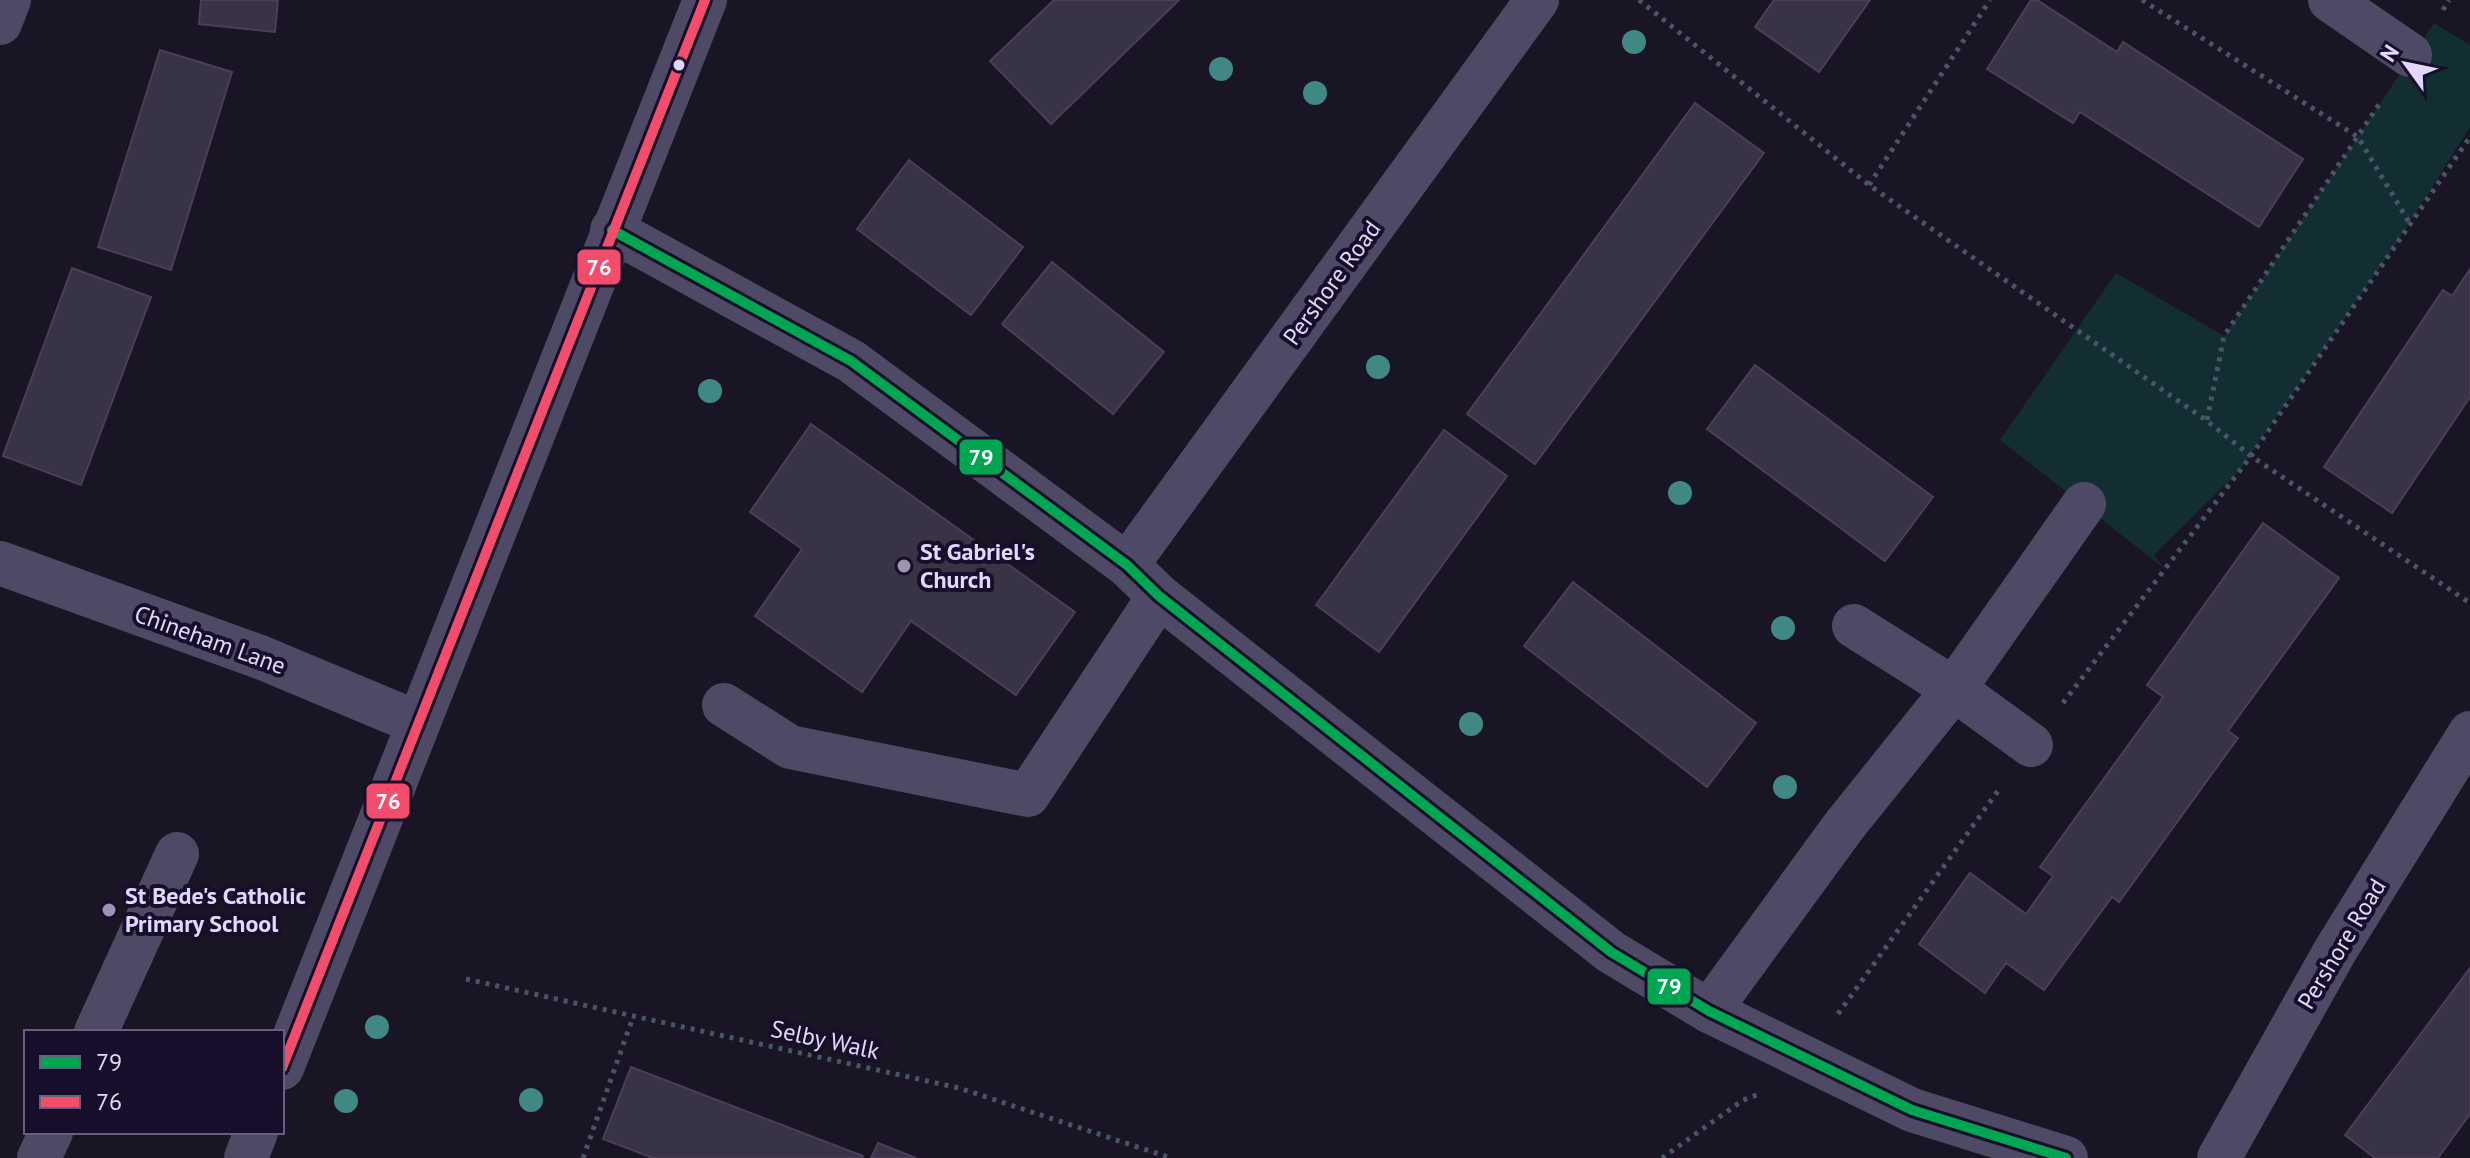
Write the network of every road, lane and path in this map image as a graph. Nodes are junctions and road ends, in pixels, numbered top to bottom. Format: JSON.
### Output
{"nodes":[{"id":1,"x":9,"y":0,"type":"edge"},
{"id":2,"x":705,"y":0,"type":"edge"},
{"id":3,"x":1537,"y":0,"type":"edge"},
{"id":4,"x":1639,"y":0,"type":"edge"},
{"id":5,"x":1990,"y":0,"type":"edge"},
{"id":6,"x":2142,"y":0,"type":"edge"},
{"id":7,"x":2332,"y":1,"type":"edge"},
{"id":8,"x":0,"y":23,"type":"edge"},
{"id":9,"x":2410,"y":55,"type":"joint"},
{"id":10,"x":2358,"y":137,"type":"junction"},
{"id":11,"x":2470,"y":137,"type":"edge"},
{"id":12,"x":1869,"y":185,"type":"junction"},
{"id":13,"x":2410,"y":224,"type":"junction"},
{"id":14,"x":612,"y":230,"type":"junction"},
{"id":15,"x":2207,"y":421,"type":"junction"},
{"id":16,"x":2251,"y":456,"type":"junction"},
{"id":17,"x":2084,"y":504,"type":"dead end"},
{"id":18,"x":0,"y":563,"type":"edge"},
{"id":19,"x":1127,"y":565,"type":"junction"},
{"id":20,"x":1159,"y":596,"type":"junction"},
{"id":21,"x":2470,"y":603,"type":"edge"},
{"id":22,"x":1854,"y":626,"type":"dead end"},
{"id":23,"x":1954,"y":689,"type":"junction"},
{"id":24,"x":724,"y":705,"type":"dead end"},
{"id":25,"x":418,"y":723,"type":"junction"},
{"id":26,"x":2470,"y":733,"type":"edge"},
{"id":27,"x":2031,"y":745,"type":"junction"},
{"id":28,"x":177,"y":854,"type":"dead end"},
{"id":29,"x":466,"y":979,"type":"dead end"},
{"id":30,"x":1709,"y":1011,"type":"junction"},
{"id":31,"x":633,"y":1017,"type":"junction"},
{"id":32,"x":97,"y":1030,"type":"edge"},
{"id":33,"x":284,"y":1063,"type":"edge"},
{"id":34,"x":1821,"y":1068,"type":"junction"},
{"id":35,"x":50,"y":1134,"type":"edge"},
{"id":36,"x":255,"y":1134,"type":"edge"},
{"id":37,"x":39,"y":1158,"type":"edge"},
{"id":38,"x":246,"y":1158,"type":"edge"},
{"id":39,"x":583,"y":1158,"type":"edge"},
{"id":40,"x":1171,"y":1158,"type":"edge"},
{"id":41,"x":1662,"y":1158,"type":"edge"},
{"id":42,"x":2066,"y":1158,"type":"edge"},
{"id":43,"x":2219,"y":1158,"type":"edge"}],
"edges":[{"from":1,"to":8,"type":"street"},
{"from":2,"to":14,"type":"street"},
{"from":3,"to":19,"type":"street","name":"Pershore Road"},
{"from":4,"to":12,"type":"path"},
{"from":5,"to":12,"type":"path"},
{"from":6,"to":10,"type":"path"},
{"from":7,"to":9,"type":"street"},
{"from":9,"to":10,"type":"path"},
{"from":10,"to":13,"type":"path"},
{"from":10,"to":15,"type":"path"},
{"from":11,"to":13,"type":"path"},
{"from":12,"to":15,"type":"path"},
{"from":13,"to":16,"type":"path"},
{"from":14,"to":19,"type":"street"},
{"from":14,"to":25,"type":"street"},
{"from":15,"to":16,"type":"path"},
{"from":16,"to":21,"type":"path"},
{"from":16,"to":27,"type":"path"},
{"from":17,"to":23,"type":"street"},
{"from":18,"to":25,"type":"street","name":"Chineham Lane"},
{"from":19,"to":20,"type":"street"},
{"from":20,"to":24,"type":"street"},
{"from":20,"to":30,"type":"street"},
{"from":22,"to":23,"type":"street"},
{"from":23,"to":27,"type":"street"},
{"from":23,"to":30,"type":"street"},
{"from":25,"to":33,"type":"street"},
{"from":26,"to":43,"type":"street","name":"Pershore Road"},
{"from":27,"to":34,"type":"path"},
{"from":28,"to":32,"type":"street"},
{"from":29,"to":31,"type":"path","name":"Selby Walk"},
{"from":30,"to":34,"type":"street"},
{"from":31,"to":39,"type":"path"},
{"from":31,"to":40,"type":"path","name":"Selby Walk"},
{"from":34,"to":41,"type":"path"},
{"from":34,"to":42,"type":"street"},
{"from":35,"to":37,"type":"street"},
{"from":36,"to":38,"type":"street"}]}
